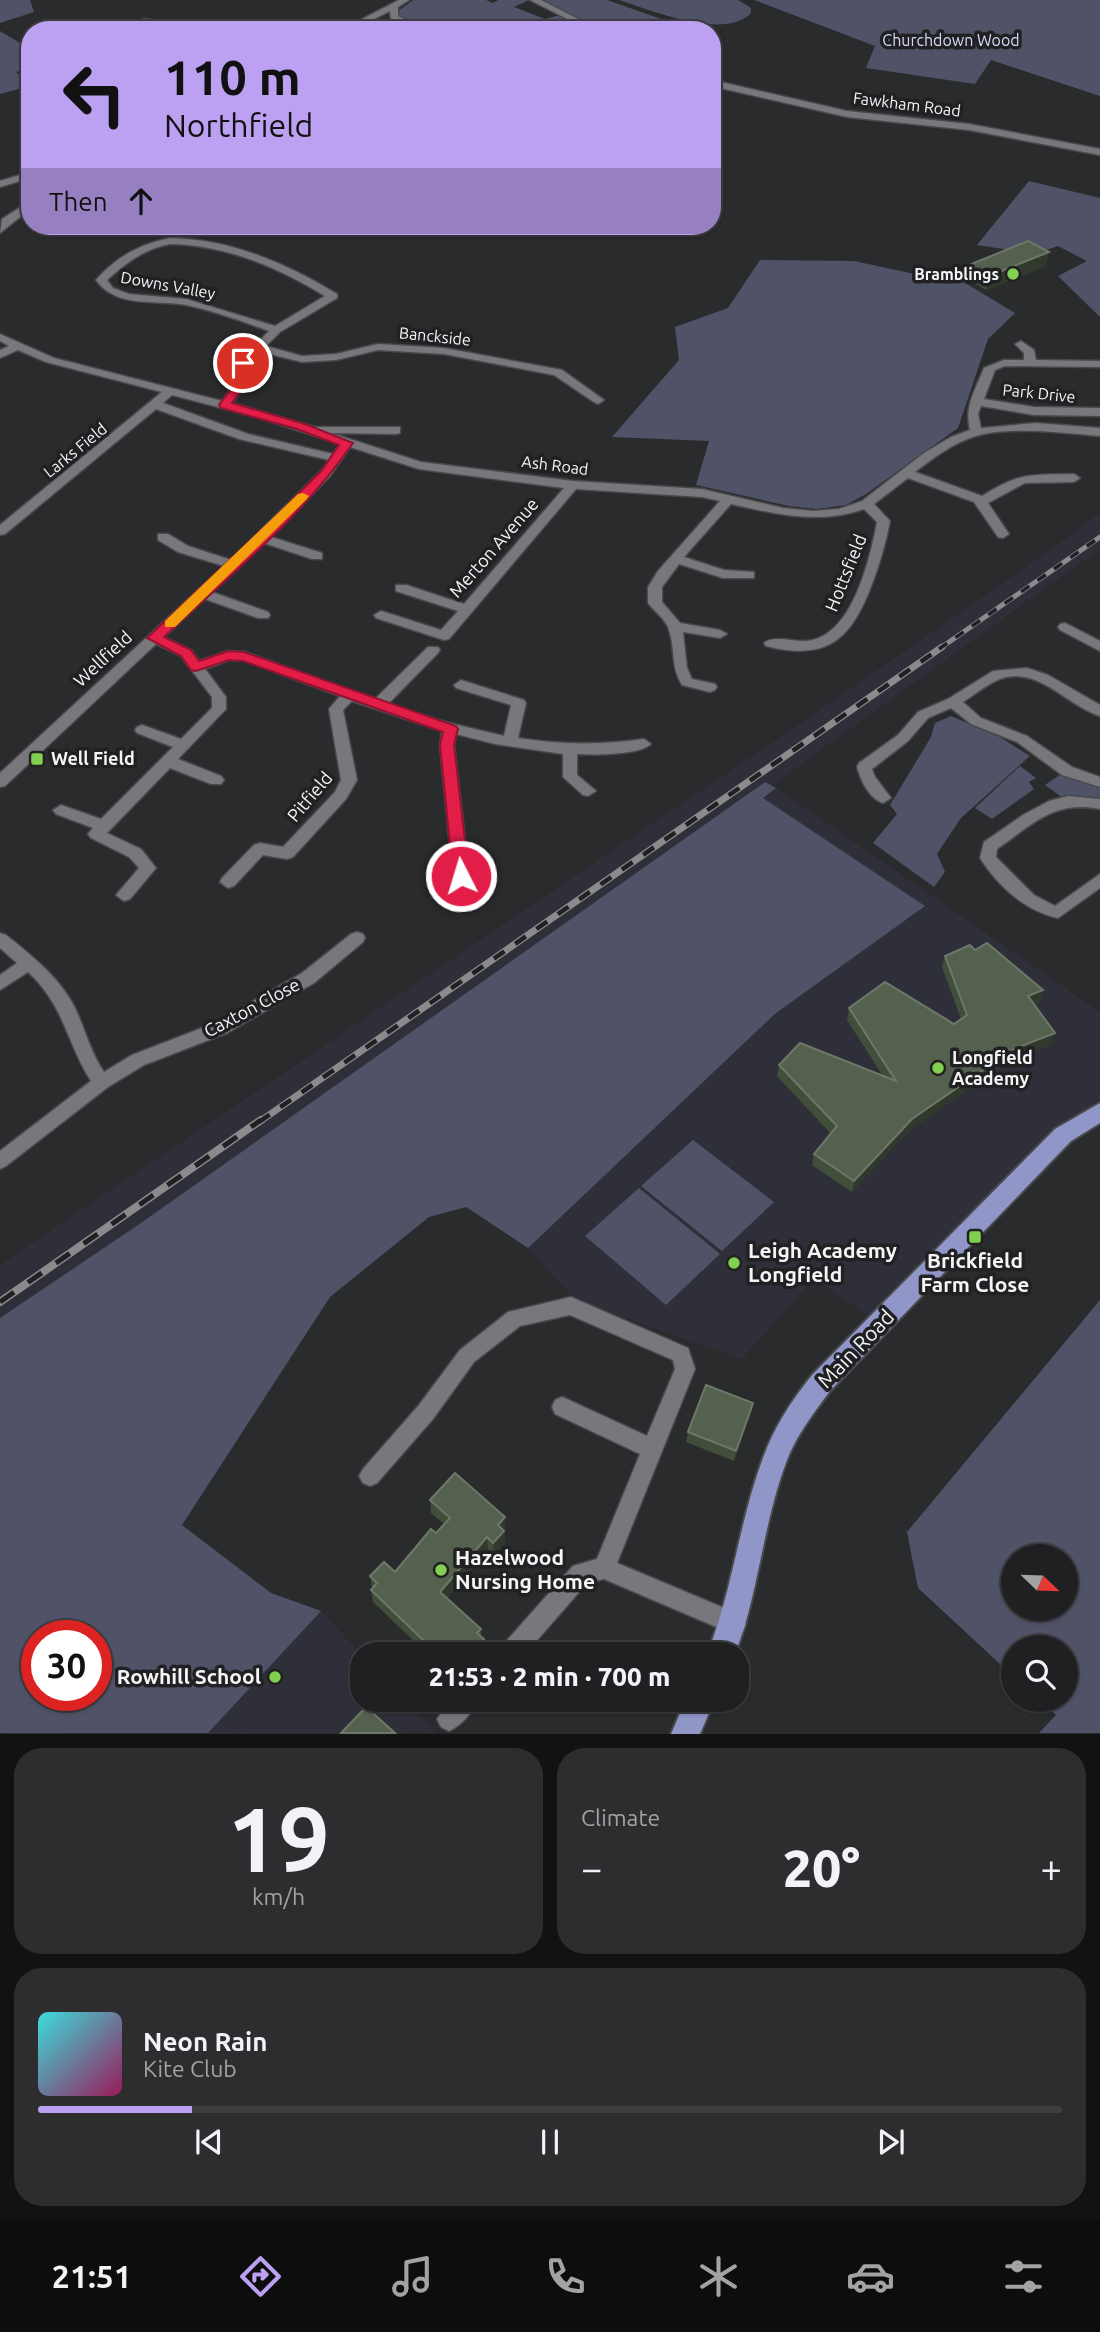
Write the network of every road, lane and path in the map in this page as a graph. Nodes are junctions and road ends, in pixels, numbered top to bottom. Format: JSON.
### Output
{"nodes":[{"id":1,"x":405,"y":0,"type":"edge"},
{"id":2,"x":534,"y":0,"type":"edge"},
{"id":3,"x":394,"y":12,"type":"junction"},
{"id":4,"x":366,"y":21,"type":"edge"},
{"id":5,"x":409,"y":21,"type":"edge"},
{"id":6,"x":577,"y":21,"type":"edge"},
{"id":7,"x":721,"y":85,"type":"edge"},
{"id":8,"x":1100,"y":152,"type":"edge"},
{"id":9,"x":21,"y":178,"type":"edge"},
{"id":10,"x":0,"y":184,"type":"edge"},
{"id":11,"x":21,"y":210,"type":"edge"},
{"id":12,"x":0,"y":230,"type":"edge"},
{"id":13,"x":276,"y":330,"type":"junction"},
{"id":14,"x":0,"y":337,"type":"edge"},
{"id":15,"x":1021,"y":344,"type":"dead end"},
{"id":16,"x":17,"y":345,"type":"junction"},
{"id":17,"x":260,"y":348,"type":"junction"},
{"id":18,"x":0,"y":355,"type":"edge"},
{"id":19,"x":1030,"y":363,"type":"junction"},
{"id":20,"x":1100,"y":364,"type":"edge"},
{"id":21,"x":169,"y":392,"type":"junction"},
{"id":22,"x":598,"y":400,"type":"dead end"},
{"id":23,"x":975,"y":401,"type":"junction"},
{"id":24,"x":155,"y":404,"type":"junction"},
{"id":25,"x":225,"y":405,"type":"junction"},
{"id":26,"x":1100,"y":412,"type":"edge"},
{"id":27,"x":310,"y":430,"type":"junction"},
{"id":28,"x":396,"y":430,"type":"dead end"},
{"id":29,"x":976,"y":432,"type":"junction"},
{"id":30,"x":1100,"y":432,"type":"edge"},
{"id":31,"x":347,"y":443,"type":"junction"},
{"id":32,"x":336,"y":458,"type":"junction"},
{"id":33,"x":906,"y":473,"type":"junction"},
{"id":34,"x":1067,"y":480,"type":"dead end"},
{"id":35,"x":573,"y":485,"type":"junction"},
{"id":36,"x":728,"y":499,"type":"junction"},
{"id":37,"x":979,"y":500,"type":"junction"},
{"id":38,"x":866,"y":504,"type":"junction"},
{"id":39,"x":0,"y":531,"type":"edge"},
{"id":40,"x":1003,"y":534,"type":"dead end"},
{"id":41,"x":163,"y":537,"type":"dead end"},
{"id":42,"x":262,"y":538,"type":"junction"},
{"id":43,"x":317,"y":556,"type":"dead end"},
{"id":44,"x":676,"y":559,"type":"junction"},
{"id":45,"x":233,"y":565,"type":"junction"},
{"id":46,"x":749,"y":575,"type":"dead end"},
{"id":47,"x":401,"y":588,"type":"dead end"},
{"id":48,"x":204,"y":594,"type":"junction"},
{"id":49,"x":467,"y":609,"type":"junction"},
{"id":50,"x":263,"y":615,"type":"dead end"},
{"id":51,"x":381,"y":615,"type":"dead end"},
{"id":52,"x":676,"y":626,"type":"junction"},
{"id":53,"x":1061,"y":626,"type":"dead end"},
{"id":54,"x":720,"y":634,"type":"dead end"},
{"id":55,"x":154,"y":638,"type":"junction"},
{"id":56,"x":771,"y":643,"type":"dead end"},
{"id":57,"x":1100,"y":647,"type":"edge"},
{"id":58,"x":433,"y":650,"type":"dead end"},
{"id":59,"x":196,"y":667,"type":"junction"},
{"id":60,"x":461,"y":685,"type":"dead end"},
{"id":61,"x":710,"y":687,"type":"dead end"},
{"id":62,"x":350,"y":694,"type":"junction"},
{"id":63,"x":953,"y":702,"type":"junction"},
{"id":64,"x":379,"y":704,"type":"junction"},
{"id":65,"x":1097,"y":706,"type":"edge"},
{"id":66,"x":450,"y":729,"type":"junction"},
{"id":67,"x":142,"y":730,"type":"dead end"},
{"id":68,"x":510,"y":741,"type":"junction"},
{"id":69,"x":643,"y":744,"type":"dead end"},
{"id":70,"x":184,"y":745,"type":"junction"},
{"id":71,"x":570,"y":751,"type":"junction"},
{"id":72,"x":168,"y":761,"type":"junction"},
{"id":73,"x":216,"y":780,"type":"dead end"},
{"id":74,"x":0,"y":782,"type":"edge"},
{"id":75,"x":1100,"y":782,"type":"edge"},
{"id":76,"x":588,"y":791,"type":"dead end"},
{"id":77,"x":883,"y":798,"type":"dead end"},
{"id":78,"x":1100,"y":804,"type":"edge"},
{"id":79,"x":61,"y":810,"type":"dead end"},
{"id":80,"x":104,"y":827,"type":"junction"},
{"id":81,"x":461,"y":876,"type":"dead end"},
{"id":82,"x":1100,"y":880,"type":"edge"},
{"id":83,"x":228,"y":883,"type":"dead end"},
{"id":84,"x":124,"y":895,"type":"dead end"},
{"id":85,"x":356,"y":938,"type":"dead end"},
{"id":86,"x":0,"y":939,"type":"edge"},
{"id":87,"x":28,"y":964,"type":"junction"},
{"id":88,"x":0,"y":984,"type":"edge"},
{"id":89,"x":102,"y":1082,"type":"junction"},
{"id":90,"x":1100,"y":1112,"type":"edge"},
{"id":91,"x":0,"y":1161,"type":"edge"},
{"id":92,"x":562,"y":1407,"type":"dead end"},
{"id":93,"x":654,"y":1450,"type":"junction"},
{"id":94,"x":370,"y":1476,"type":"dead end"},
{"id":95,"x":604,"y":1568,"type":"junction"},
{"id":96,"x":735,"y":1624,"type":"junction"},
{"id":97,"x":521,"y":1642,"type":"edge"},
{"id":98,"x":727,"y":1642,"type":"edge"},
{"id":99,"x":455,"y":1712,"type":"edge"},
{"id":100,"x":695,"y":1712,"type":"edge"},
{"id":101,"x":449,"y":1719,"type":"dead end"},
{"id":102,"x":685,"y":1734,"type":"edge"}],
"edges":[{"from":1,"to":3,"type":"street"},
{"from":2,"to":6,"type":"street"},
{"from":3,"to":4,"type":"street"},
{"from":3,"to":5,"type":"street"},
{"from":7,"to":8,"type":"street","name":"Fawkham Road"},
{"from":9,"to":10,"type":"street"},
{"from":11,"to":12,"type":"street"},
{"from":13,"to":13,"type":"street","name":"Downs Valley"},
{"from":13,"to":17,"type":"street"},
{"from":14,"to":16,"type":"street","name":"Ash Road"},
{"from":15,"to":19,"type":"street"},
{"from":16,"to":18,"type":"street"},
{"from":16,"to":21,"type":"street","name":"Ash Road"},
{"from":17,"to":22,"type":"street","name":"Banckside"},
{"from":17,"to":25,"type":"street"},
{"from":19,"to":20,"type":"street"},
{"from":19,"to":23,"type":"street"},
{"from":21,"to":24,"type":"street","name":"Larks Field"},
{"from":21,"to":25,"type":"street","name":"Ash Road"},
{"from":23,"to":26,"type":"street","name":"Park Drive"},
{"from":23,"to":29,"type":"street"},
{"from":24,"to":32,"type":"street"},
{"from":24,"to":39,"type":"street","name":"Larks Field"},
{"from":25,"to":27,"type":"street","name":"Ash Road"},
{"from":27,"to":28,"type":"street"},
{"from":27,"to":31,"type":"street","name":"Ash Road"},
{"from":29,"to":30,"type":"street","name":"Ash Road"},
{"from":29,"to":33,"type":"street","name":"Ash Road"},
{"from":31,"to":32,"type":"street","name":"Wellfield"},
{"from":31,"to":35,"type":"street","name":"Ash Road"},
{"from":32,"to":42,"type":"street","name":"Wellfield"},
{"from":33,"to":37,"type":"street"},
{"from":33,"to":38,"type":"street","name":"Ash Road"},
{"from":34,"to":37,"type":"street"},
{"from":35,"to":36,"type":"street","name":"Ash Road"},
{"from":35,"to":49,"type":"street","name":"Merton Avenue"},
{"from":36,"to":38,"type":"street","name":"Ash Road"},
{"from":36,"to":44,"type":"street"},
{"from":37,"to":40,"type":"street"},
{"from":38,"to":56,"type":"street","name":"Hottsfield"},
{"from":41,"to":45,"type":"street"},
{"from":42,"to":43,"type":"street"},
{"from":42,"to":45,"type":"street","name":"Wellfield"},
{"from":44,"to":46,"type":"street"},
{"from":44,"to":52,"type":"street"},
{"from":45,"to":48,"type":"street","name":"Wellfield"},
{"from":47,"to":49,"type":"street"},
{"from":48,"to":50,"type":"street"},
{"from":48,"to":55,"type":"street","name":"Wellfield"},
{"from":49,"to":51,"type":"street","name":"Merton Avenue"},
{"from":52,"to":54,"type":"street"},
{"from":52,"to":61,"type":"street"},
{"from":53,"to":57,"type":"street"},
{"from":55,"to":59,"type":"street"},
{"from":55,"to":74,"type":"street","name":"Wellfield"},
{"from":58,"to":64,"type":"street"},
{"from":59,"to":62,"type":"street"},
{"from":59,"to":70,"type":"street"},
{"from":60,"to":68,"type":"street"},
{"from":62,"to":64,"type":"street"},
{"from":62,"to":83,"type":"street","name":"Pitfield"},
{"from":63,"to":65,"type":"street"},
{"from":63,"to":75,"type":"street"},
{"from":63,"to":77,"type":"street"},
{"from":64,"to":66,"type":"street"},
{"from":66,"to":68,"type":"street"},
{"from":66,"to":81,"type":"street"},
{"from":67,"to":70,"type":"street"},
{"from":68,"to":71,"type":"street"},
{"from":69,"to":71,"type":"street"},
{"from":70,"to":72,"type":"street"},
{"from":71,"to":76,"type":"street"},
{"from":72,"to":73,"type":"street"},
{"from":72,"to":80,"type":"street"},
{"from":78,"to":82,"type":"street"},
{"from":79,"to":80,"type":"street"},
{"from":80,"to":84,"type":"street"},
{"from":85,"to":89,"type":"street","name":"Caxton Close"},
{"from":86,"to":87,"type":"street"},
{"from":87,"to":88,"type":"street"},
{"from":87,"to":89,"type":"street"},
{"from":89,"to":91,"type":"street","name":"Caxton Close"},
{"from":90,"to":96,"type":"main road","name":"Main Road"},
{"from":92,"to":93,"type":"street"},
{"from":93,"to":94,"type":"street"},
{"from":93,"to":95,"type":"street"},
{"from":95,"to":96,"type":"street"},
{"from":95,"to":97,"type":"street"},
{"from":96,"to":98,"type":"main road","name":"Main Road"},
{"from":99,"to":101,"type":"street"},
{"from":100,"to":102,"type":"main road"}]}
